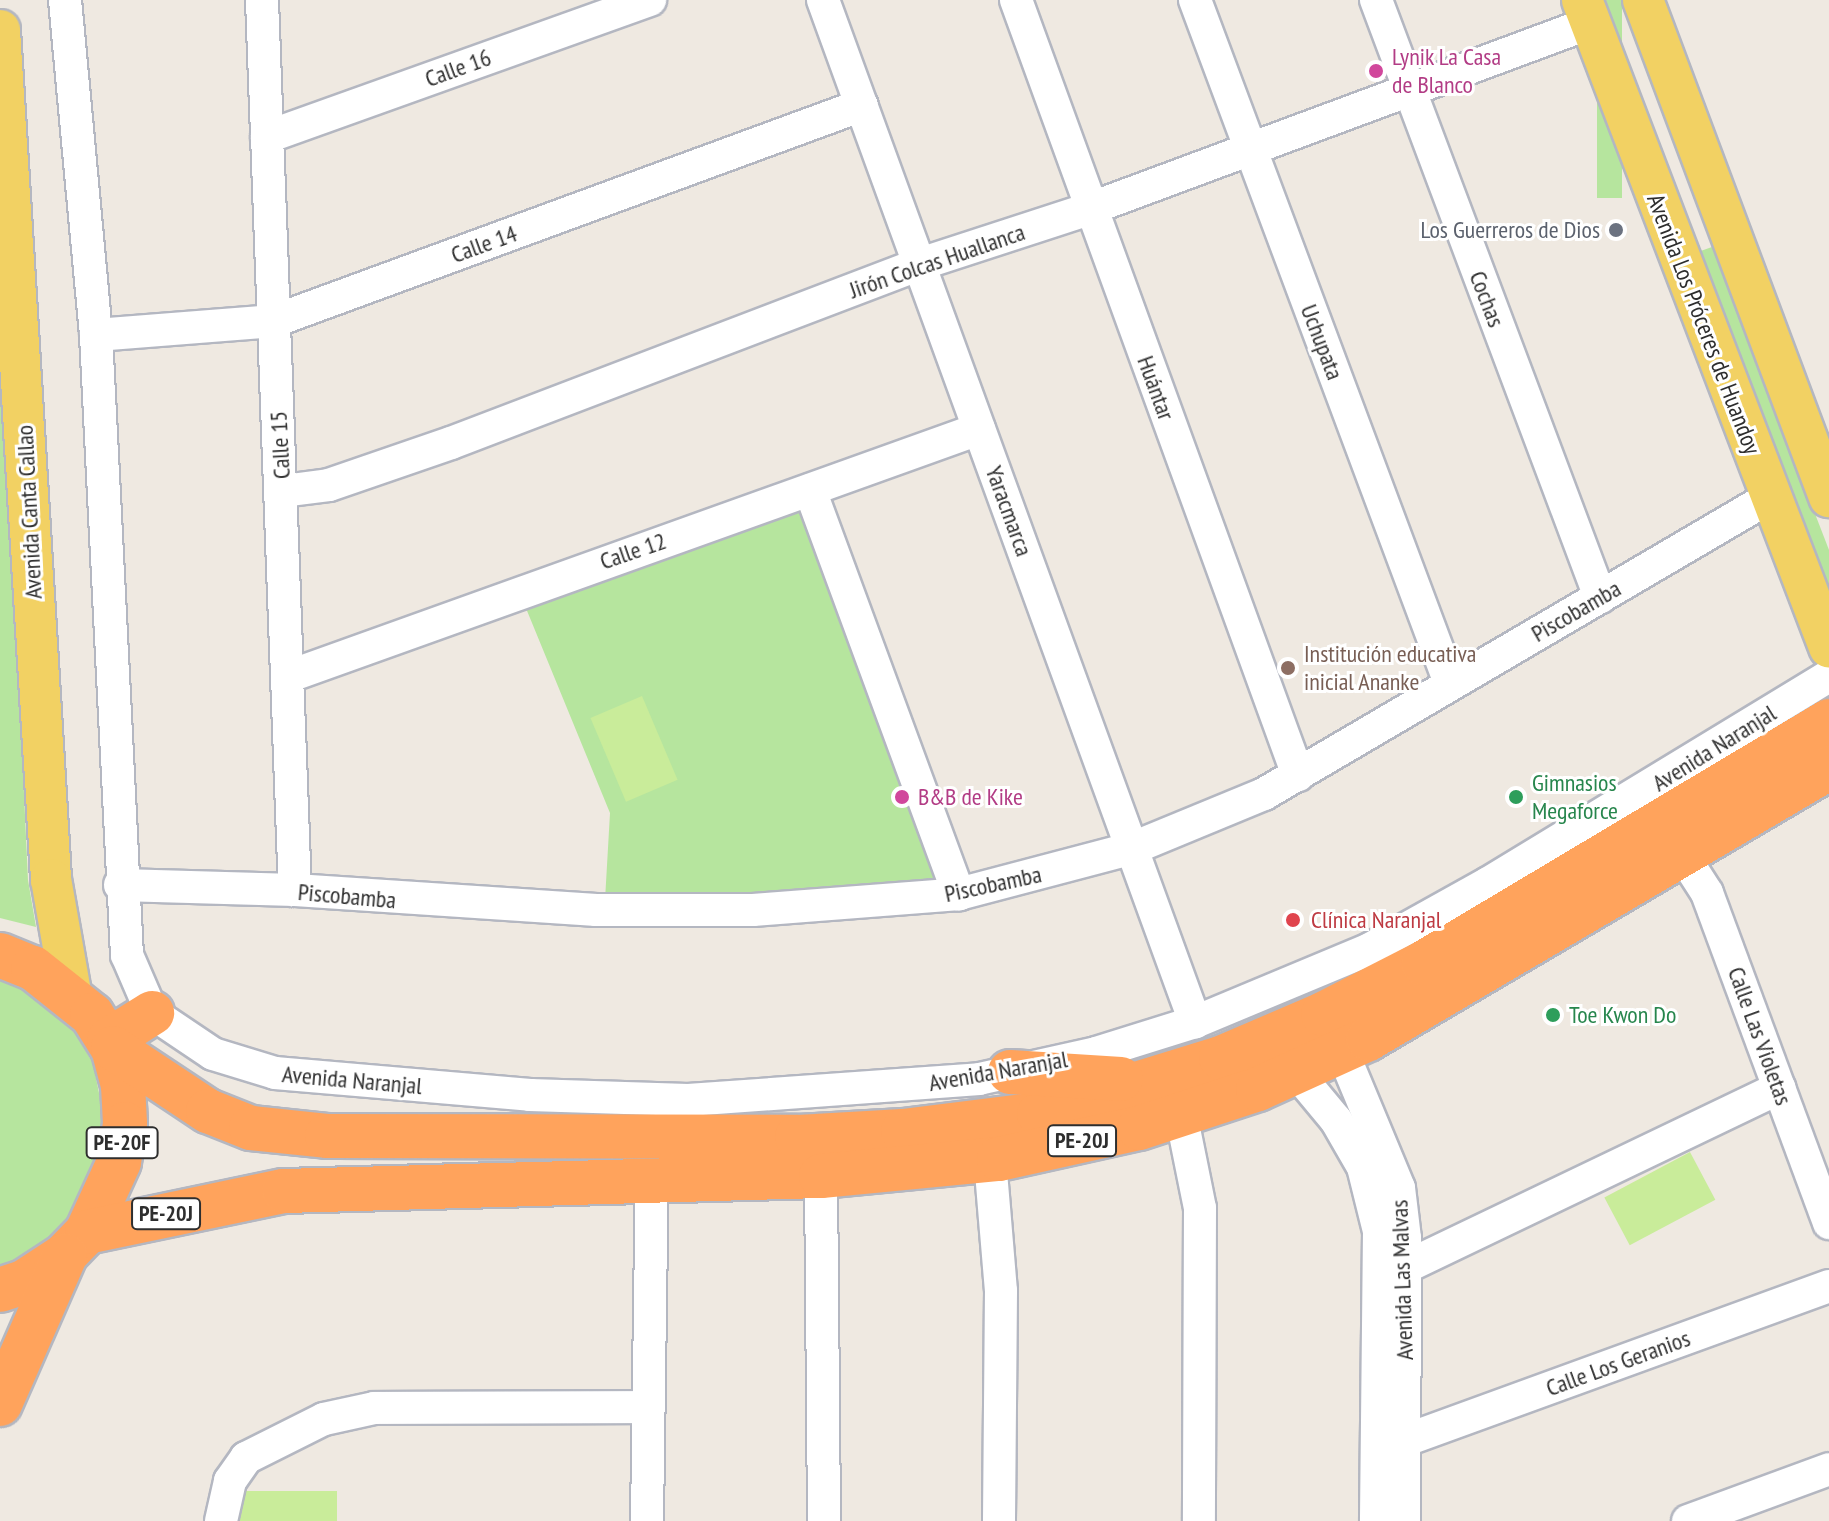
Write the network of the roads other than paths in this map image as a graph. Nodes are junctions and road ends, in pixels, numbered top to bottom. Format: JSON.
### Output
{"nodes":[{"id":1,"x":65,"y":0,"type":"edge"},
{"id":2,"x":262,"y":0,"type":"edge"},
{"id":3,"x":650,"y":0,"type":"edge"},
{"id":4,"x":823,"y":0,"type":"edge"},
{"id":5,"x":1016,"y":0,"type":"edge"},
{"id":6,"x":1195,"y":0,"type":"edge"},
{"id":7,"x":1376,"y":0,"type":"edge"},
{"id":8,"x":1643,"y":0,"type":"edge"},
{"id":9,"x":1586,"y":12,"type":"edge"},
{"id":10,"x":0,"y":30,"type":"edge"},
{"id":11,"x":1409,"y":91,"type":"junction"},
{"id":12,"x":862,"y":105,"type":"junction"},
{"id":13,"x":267,"y":137,"type":"junction"},
{"id":14,"x":1249,"y":148,"type":"junction"},
{"id":15,"x":1089,"y":209,"type":"junction"},
{"id":16,"x":1726,"y":224,"type":"junction"},
{"id":17,"x":1672,"y":245,"type":"junction"},
{"id":18,"x":920,"y":264,"type":"junction"},
{"id":19,"x":274,"y":321,"type":"junction"},
{"id":20,"x":96,"y":335,"type":"junction"},
{"id":21,"x":979,"y":429,"type":"junction"},
{"id":22,"x":1825,"y":475,"type":"edge"},
{"id":23,"x":810,"y":490,"type":"junction"},
{"id":24,"x":283,"y":491,"type":"junction"},
{"id":25,"x":1772,"y":496,"type":"junction"},
{"id":26,"x":1600,"y":597,"type":"junction"},
{"id":27,"x":1829,"y":647,"type":"edge"},
{"id":28,"x":1829,"y":676,"type":"edge"},
{"id":29,"x":287,"y":677,"type":"junction"},
{"id":30,"x":1450,"y":683,"type":"junction"},
{"id":31,"x":1829,"y":721,"type":"edge"},
{"id":32,"x":1829,"y":768,"type":"edge"},
{"id":33,"x":1298,"y":775,"type":"junction"},
{"id":34,"x":1133,"y":848,"type":"junction"},
{"id":35,"x":1682,"y":854,"type":"junction"},
{"id":36,"x":120,"y":885,"type":"junction"},
{"id":37,"x":295,"y":890,"type":"junction"},
{"id":38,"x":959,"y":894,"type":"junction"},
{"id":39,"x":0,"y":955,"type":"edge"},
{"id":40,"x":71,"y":993,"type":"junction"},
{"id":41,"x":152,"y":1013,"type":"junction"},
{"id":42,"x":1195,"y":1022,"type":"junction"},
{"id":43,"x":111,"y":1044,"type":"junction"},
{"id":44,"x":1342,"y":1051,"type":"junction"},
{"id":45,"x":1010,"y":1072,"type":"junction"},
{"id":46,"x":1296,"y":1072,"type":"junction"},
{"id":47,"x":1148,"y":1081,"type":"junction"},
{"id":48,"x":1779,"y":1088,"type":"junction"},
{"id":49,"x":1181,"y":1114,"type":"junction"},
{"id":50,"x":990,"y":1160,"type":"junction"},
{"id":51,"x":821,"y":1176,"type":"junction"},
{"id":52,"x":652,"y":1179,"type":"junction"},
{"id":53,"x":1829,"y":1223,"type":"edge"},
{"id":54,"x":76,"y":1243,"type":"junction"},
{"id":55,"x":1392,"y":1274,"type":"junction"},
{"id":56,"x":1829,"y":1286,"type":"edge"},
{"id":57,"x":0,"y":1290,"type":"edge"},
{"id":58,"x":0,"y":1404,"type":"edge"},
{"id":59,"x":649,"y":1407,"type":"junction"},
{"id":60,"x":1406,"y":1440,"type":"junction"},
{"id":61,"x":1829,"y":1469,"type":"edge"},
{"id":62,"x":221,"y":1521,"type":"edge"},
{"id":63,"x":647,"y":1521,"type":"edge"},
{"id":64,"x":824,"y":1521,"type":"edge"},
{"id":65,"x":999,"y":1521,"type":"edge"},
{"id":66,"x":1199,"y":1521,"type":"edge"},
{"id":67,"x":1376,"y":1521,"type":"edge"},
{"id":68,"x":1404,"y":1521,"type":"edge"},
{"id":69,"x":1688,"y":1521,"type":"edge"}],
"edges":[{"from":1,"to":20,"type":"street"},
{"from":2,"to":13,"type":"street","name":"Calle 15"},
{"from":3,"to":13,"type":"street","name":"Calle 16"},
{"from":4,"to":12,"type":"street","name":"Yaracmarca"},
{"from":5,"to":15,"type":"street","name":"Huántar"},
{"from":6,"to":14,"type":"street","name":"Uchupata"},
{"from":7,"to":11,"type":"street","name":"Cochas"},
{"from":8,"to":16,"type":"main road"},
{"from":9,"to":11,"type":"street","name":"Jirón Colcas Huallanca"},
{"from":9,"to":17,"type":"main road","name":"Avenida Los Próceres de Huandoy"},
{"from":10,"to":40,"type":"main road","name":"Avenida Canta Callao","number":"PE-20F"},
{"from":11,"to":14,"type":"street","name":"Jirón Colcas Huallanca"},
{"from":11,"to":26,"type":"street","name":"Cochas"},
{"from":12,"to":18,"type":"street","name":"Yaracmarca"},
{"from":12,"to":19,"type":"street","name":"Calle 14"},
{"from":13,"to":19,"type":"street","name":"Calle 15"},
{"from":14,"to":15,"type":"street","name":"Jirón Colcas Huallanca"},
{"from":14,"to":30,"type":"street","name":"Uchupata"},
{"from":15,"to":18,"type":"street","name":"Jirón Colcas Huallanca"},
{"from":15,"to":33,"type":"street","name":"Huántar"},
{"from":16,"to":17,"type":"main road"},
{"from":16,"to":22,"type":"main road"},
{"from":17,"to":25,"type":"main road","name":"Avenida Los Próceres de Huandoy"},
{"from":18,"to":21,"type":"street","name":"Yaracmarca"},
{"from":18,"to":24,"type":"street","name":"Jirón Colcas Huallanca"},
{"from":19,"to":20,"type":"street","name":"Calle 14"},
{"from":19,"to":24,"type":"street","name":"Calle 15"},
{"from":20,"to":36,"type":"street"},
{"from":21,"to":23,"type":"street","name":"Calle 12"},
{"from":21,"to":34,"type":"street","name":"Yaracmarca"},
{"from":23,"to":29,"type":"street","name":"Calle 12"},
{"from":23,"to":38,"type":"street"},
{"from":24,"to":29,"type":"street","name":"Calle 15"},
{"from":25,"to":26,"type":"street","name":"Piscobamba"},
{"from":25,"to":27,"type":"main road","name":"Avenida Los Próceres de Huandoy"},
{"from":26,"to":30,"type":"street","name":"Piscobamba"},
{"from":28,"to":42,"type":"street","name":"Avenida Naranjal"},
{"from":29,"to":37,"type":"street","name":"Calle 15"},
{"from":30,"to":33,"type":"street","name":"Piscobamba"},
{"from":31,"to":47,"type":"highway","name":"Avenida Naranjal","number":"PE-20J"},
{"from":32,"to":35,"type":"highway","number":"PE-20J"},
{"from":33,"to":34,"type":"street","name":"Piscobamba"},
{"from":34,"to":38,"type":"street","name":"Piscobamba"},
{"from":34,"to":42,"type":"street","name":"Yaracmarca"},
{"from":35,"to":44,"type":"highway","number":"PE-20J"},
{"from":35,"to":48,"type":"street","name":"Calle Las Violetas"},
{"from":36,"to":37,"type":"street","name":"Piscobamba"},
{"from":36,"to":41,"type":"street"},
{"from":37,"to":38,"type":"street","name":"Piscobamba"},
{"from":39,"to":40,"type":"highway","number":"PE-20F"},
{"from":40,"to":43,"type":"highway","number":"PE-20F"},
{"from":41,"to":43,"type":"highway"},
{"from":41,"to":45,"type":"street","name":"Avenida Naranjal"},
{"from":42,"to":45,"type":"street","name":"Avenida Naranjal"},
{"from":43,"to":47,"type":"highway","name":"Avenida Naranjal","number":"PE-20J"},
{"from":43,"to":54,"type":"highway","number":"PE-20F"},
{"from":44,"to":46,"type":"highway","number":"PE-20J"},
{"from":44,"to":55,"type":"street","name":"Avenida Las Malvas"},
{"from":45,"to":47,"type":"highway"},
{"from":46,"to":49,"type":"highway","number":"PE-20J"},
{"from":46,"to":55,"type":"street","name":"Avenida Las Malvas"},
{"from":48,"to":53,"type":"street","name":"Calle Las Violetas"},
{"from":48,"to":55,"type":"street"},
{"from":49,"to":50,"type":"highway","number":"PE-20J"},
{"from":49,"to":66,"type":"street"},
{"from":50,"to":51,"type":"highway","number":"PE-20J"},
{"from":50,"to":65,"type":"street"},
{"from":51,"to":52,"type":"highway","number":"PE-20J"},
{"from":51,"to":64,"type":"street"},
{"from":52,"to":54,"type":"highway","number":"PE-20J"},
{"from":52,"to":59,"type":"street"},
{"from":54,"to":57,"type":"highway","number":"PE-20F"},
{"from":54,"to":58,"type":"highway"},
{"from":55,"to":60,"type":"street","name":"Avenida Las Malvas"},
{"from":55,"to":67,"type":"street","name":"Avenida Las Malvas"},
{"from":56,"to":60,"type":"street","name":"Calle Los Geranios"},
{"from":59,"to":62,"type":"street"},
{"from":59,"to":63,"type":"street"},
{"from":60,"to":68,"type":"street","name":"Avenida Las Malvas"},
{"from":61,"to":69,"type":"street"}]}
